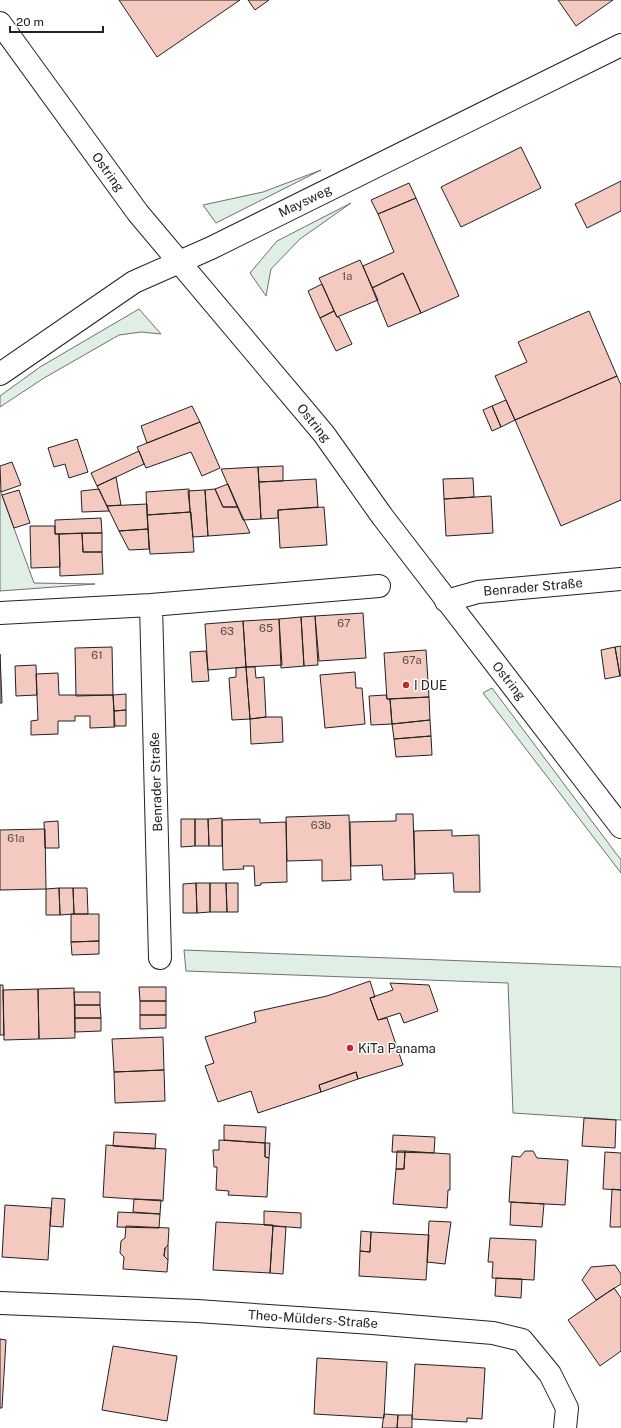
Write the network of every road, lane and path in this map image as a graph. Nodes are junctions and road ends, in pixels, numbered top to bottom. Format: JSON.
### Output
{"nodes":[{"id":1,"x":0,"y":23,"type":"edge"},
{"id":2,"x":621,"y":45,"type":"edge"},
{"id":3,"x":179,"y":262,"type":"junction"},
{"id":4,"x":0,"y":374,"type":"edge"},
{"id":5,"x":621,"y":579,"type":"edge"},
{"id":6,"x":379,"y":586,"type":"dead end"},
{"id":7,"x":446,"y":601,"type":"junction"},
{"id":8,"x":151,"y":605,"type":"junction"},
{"id":9,"x":0,"y":613,"type":"edge"},
{"id":10,"x":621,"y":827,"type":"edge"},
{"id":11,"x":160,"y":958,"type":"dead end"},
{"id":12,"x":0,"y":1304,"type":"edge"},
{"id":13,"x":565,"y":1428,"type":"edge"}],
"edges":[{"from":1,"to":3,"type":"street","name":"Ostring"},
{"from":2,"to":3,"type":"street","name":"Maysweg"},
{"from":3,"to":4,"type":"street","name":"Maysweg"},
{"from":3,"to":7,"type":"street","name":"Ostring"},
{"from":5,"to":7,"type":"street","name":"Benrader Straße"},
{"from":6,"to":8,"type":"street"},
{"from":7,"to":10,"type":"street","name":"Ostring"},
{"from":8,"to":9,"type":"street"},
{"from":8,"to":11,"type":"street","name":"Benrader Straße"},
{"from":12,"to":13,"type":"street","name":"Theo-Mülders-Straße"}]}
